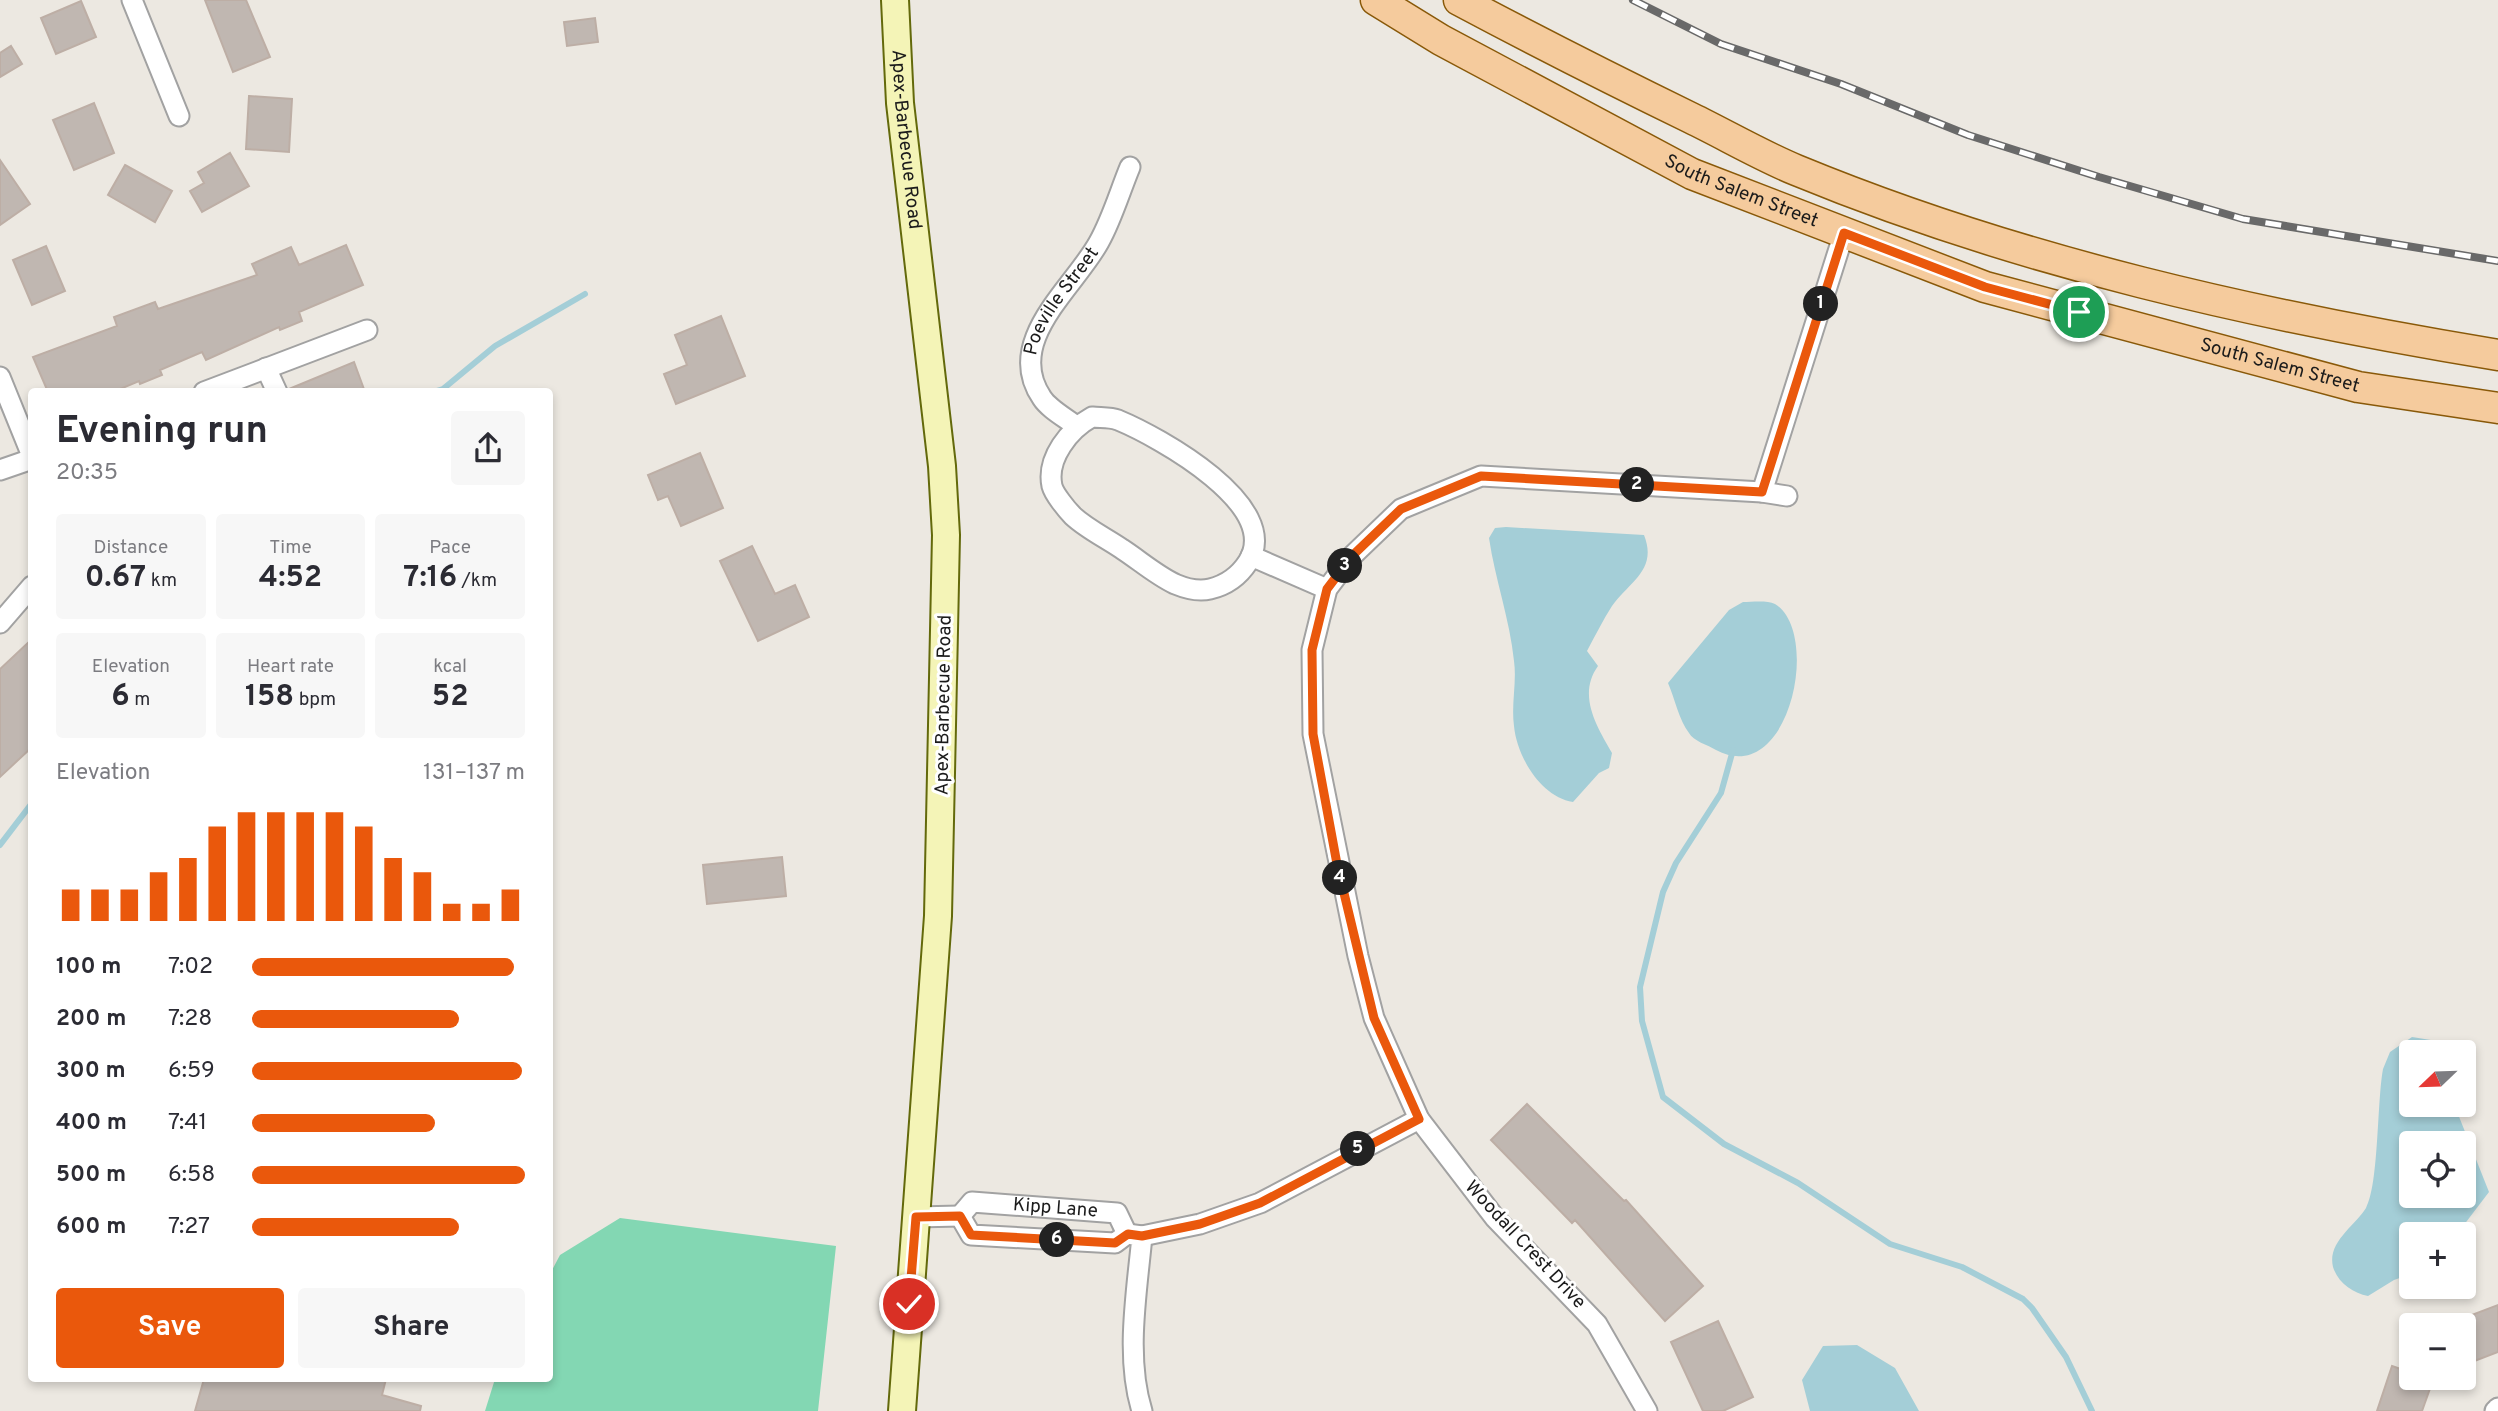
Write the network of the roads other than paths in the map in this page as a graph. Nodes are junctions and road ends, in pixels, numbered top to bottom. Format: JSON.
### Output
{"nodes":[{"id":1,"x":132,"y":0,"type":"edge"},
{"id":2,"x":895,"y":0,"type":"edge"},
{"id":3,"x":1376,"y":0,"type":"edge"},
{"id":4,"x":1459,"y":0,"type":"edge"},
{"id":5,"x":179,"y":116,"type":"dead end"},
{"id":6,"x":1130,"y":167,"type":"dead end"},
{"id":7,"x":1844,"y":233,"type":"junction"},
{"id":8,"x":367,"y":330,"type":"dead end"},
{"id":9,"x":2498,"y":355,"type":"edge"},
{"id":10,"x":266,"y":368,"type":"junction"},
{"id":11,"x":0,"y":377,"type":"edge"},
{"id":12,"x":214,"y":388,"type":"edge"},
{"id":13,"x":275,"y":388,"type":"edge"},
{"id":14,"x":2498,"y":408,"type":"edge"},
{"id":15,"x":1076,"y":426,"type":"junction"},
{"id":16,"x":28,"y":447,"type":"edge"},
{"id":17,"x":28,"y":459,"type":"edge"},
{"id":18,"x":0,"y":470,"type":"edge"},
{"id":19,"x":1762,"y":492,"type":"junction"},
{"id":20,"x":1787,"y":496,"type":"dead end"},
{"id":21,"x":1251,"y":556,"type":"junction"},
{"id":22,"x":1327,"y":589,"type":"junction"},
{"id":23,"x":28,"y":591,"type":"edge"},
{"id":24,"x":0,"y":623,"type":"edge"},
{"id":25,"x":1419,"y":1119,"type":"junction"},
{"id":26,"x":960,"y":1216,"type":"junction"},
{"id":27,"x":916,"y":1217,"type":"junction"},
{"id":28,"x":1135,"y":1235,"type":"junction"},
{"id":29,"x":902,"y":1411,"type":"edge"},
{"id":30,"x":1142,"y":1411,"type":"edge"},
{"id":31,"x":1647,"y":1411,"type":"edge"}],
"edges":[{"from":1,"to":5,"type":"street"},
{"from":2,"to":27,"type":"street","name":"Apex-Barbecue Road"},
{"from":3,"to":7,"type":"main road","name":"South Salem Street"},
{"from":4,"to":9,"type":"main road","name":"South Salem Street"},
{"from":6,"to":15,"type":"street","name":"Poeville Street"},
{"from":7,"to":14,"type":"main road","name":"South Salem Street"},
{"from":7,"to":19,"type":"street"},
{"from":8,"to":10,"type":"street"},
{"from":10,"to":12,"type":"street"},
{"from":10,"to":13,"type":"street"},
{"from":11,"to":16,"type":"street"},
{"from":15,"to":21,"type":"street"},
{"from":15,"to":21,"type":"street"},
{"from":17,"to":18,"type":"street"},
{"from":19,"to":20,"type":"street","name":"Woodall Crest Drive"},
{"from":19,"to":22,"type":"street","name":"Woodall Crest Drive"},
{"from":21,"to":22,"type":"street"},
{"from":22,"to":25,"type":"street","name":"Woodall Crest Drive"},
{"from":23,"to":24,"type":"street"},
{"from":25,"to":28,"type":"street","name":"Kipp Lane"},
{"from":25,"to":31,"type":"street","name":"Woodall Crest Drive"},
{"from":26,"to":27,"type":"street"},
{"from":26,"to":28,"type":"street","name":"Kipp Lane"},
{"from":26,"to":28,"type":"street","name":"Kipp Lane"},
{"from":27,"to":29,"type":"street","name":"Apex-Barbecue Road"},
{"from":28,"to":30,"type":"street"}]}
